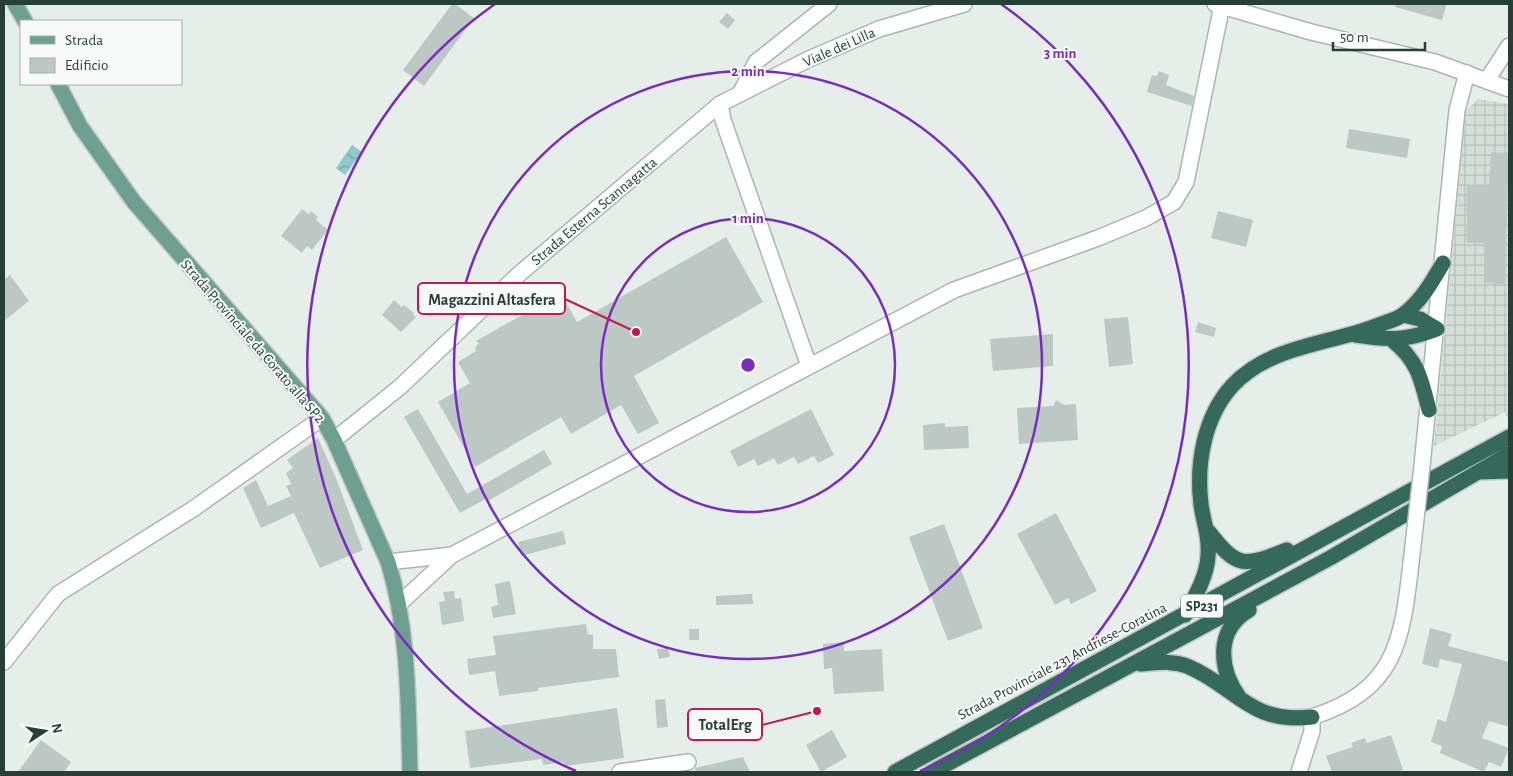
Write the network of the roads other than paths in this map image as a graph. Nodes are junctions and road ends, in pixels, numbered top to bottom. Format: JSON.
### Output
{"nodes":[{"id":1,"x":15,"y":4,"type":"edge"},
{"id":2,"x":829,"y":4,"type":"edge"},
{"id":3,"x":964,"y":4,"type":"edge"},
{"id":4,"x":1218,"y":5,"type":"edge"},
{"id":5,"x":23,"y":20,"type":"edge"},
{"id":6,"x":1509,"y":46,"type":"edge"},
{"id":7,"x":1467,"y":73,"type":"junction"},
{"id":8,"x":1487,"y":80,"type":"junction"},
{"id":9,"x":59,"y":85,"type":"edge"},
{"id":10,"x":1509,"y":89,"type":"edge"},
{"id":11,"x":741,"y":92,"type":"junction"},
{"id":12,"x":720,"y":104,"type":"junction"},
{"id":13,"x":1443,"y":263,"type":"junction"},
{"id":14,"x":1402,"y":315,"type":"junction"},
{"id":15,"x":1437,"y":328,"type":"junction"},
{"id":16,"x":1354,"y":334,"type":"junction"},
{"id":17,"x":1392,"y":340,"type":"junction"},
{"id":18,"x":809,"y":366,"type":"junction"},
{"id":19,"x":1429,"y":410,"type":"junction"},
{"id":20,"x":322,"y":418,"type":"junction"},
{"id":21,"x":1509,"y":437,"type":"edge"},
{"id":22,"x":334,"y":440,"type":"junction"},
{"id":23,"x":1509,"y":454,"type":"edge"},
{"id":24,"x":1509,"y":471,"type":"edge"},
{"id":25,"x":1476,"y":472,"type":"junction"},
{"id":26,"x":1208,"y":530,"type":"junction"},
{"id":27,"x":1310,"y":547,"type":"junction"},
{"id":28,"x":452,"y":555,"type":"junction"},
{"id":29,"x":1330,"y":558,"type":"junction"},
{"id":30,"x":388,"y":562,"type":"junction"},
{"id":31,"x":398,"y":605,"type":"junction"},
{"id":32,"x":1185,"y":615,"type":"junction"},
{"id":33,"x":4,"y":662,"type":"edge"},
{"id":34,"x":1134,"y":664,"type":"junction"},
{"id":35,"x":1239,"y":697,"type":"junction"},
{"id":36,"x":1312,"y":717,"type":"junction"},
{"id":37,"x":688,"y":762,"type":"dead end"},
{"id":38,"x":410,"y":772,"type":"edge"},
{"id":39,"x":620,"y":772,"type":"edge"},
{"id":40,"x":895,"y":772,"type":"edge"},
{"id":41,"x":932,"y":772,"type":"edge"},
{"id":42,"x":1299,"y":772,"type":"edge"}],
"edges":[{"from":1,"to":5,"type":"main road"},
{"from":2,"to":11,"type":"street"},
{"from":3,"to":11,"type":"street","name":"Viale dei Lilla"},
{"from":4,"to":7,"type":"street"},
{"from":4,"to":18,"type":"street"},
{"from":6,"to":8,"type":"street"},
{"from":7,"to":8,"type":"street"},
{"from":7,"to":13,"type":"street"},
{"from":8,"to":10,"type":"street"},
{"from":9,"to":20,"type":"main road","name":"Strada Provinciale da Corato alla SP2"},
{"from":11,"to":12,"type":"street","name":"Viale dei Lilla"},
{"from":12,"to":18,"type":"street"},
{"from":12,"to":22,"type":"street","name":"Strada Esterna Scannagatta"},
{"from":13,"to":14,"type":"highway"},
{"from":13,"to":15,"type":"street"},
{"from":14,"to":15,"type":"highway"},
{"from":14,"to":16,"type":"highway"},
{"from":15,"to":17,"type":"highway"},
{"from":15,"to":19,"type":"street"},
{"from":16,"to":17,"type":"highway"},
{"from":16,"to":26,"type":"highway"},
{"from":17,"to":19,"type":"highway"},
{"from":18,"to":28,"type":"street"},
{"from":19,"to":36,"type":"street","bridge":true},
{"from":20,"to":22,"type":"main road","name":"Strada Provinciale da Corato alla SP2"},
{"from":20,"to":33,"type":"street"},
{"from":21,"to":27,"type":"highway","name":"Strada Provinciale 231 Andriese-Coratina","number":"SP231"},
{"from":22,"to":30,"type":"main road","name":"Strada Provinciale da Corato alla SP2"},
{"from":23,"to":25,"type":"highway","number":"SP231"},
{"from":24,"to":25,"type":"highway"},
{"from":25,"to":29,"type":"highway","number":"SP231"},
{"from":26,"to":27,"type":"highway"},
{"from":26,"to":32,"type":"highway"},
{"from":27,"to":32,"type":"highway","name":"Strada Provinciale 231 Andriese-Coratina","number":"SP231"},
{"from":28,"to":30,"type":"street"},
{"from":28,"to":31,"type":"street"},
{"from":29,"to":34,"type":"highway","number":"SP231"},
{"from":29,"to":35,"type":"highway"},
{"from":30,"to":31,"type":"main road","name":"Strada Provinciale da Corato alla SP2"},
{"from":31,"to":38,"type":"main road","name":"Strada Provinciale da Corato alla SP2"},
{"from":32,"to":40,"type":"highway","name":"Strada Provinciale 231 Andriese-Coratina","number":"SP231"},
{"from":34,"to":35,"type":"highway"},
{"from":34,"to":41,"type":"highway","number":"SP231"},
{"from":35,"to":36,"type":"highway"},
{"from":36,"to":42,"type":"street"},
{"from":37,"to":39,"type":"street"}]}
